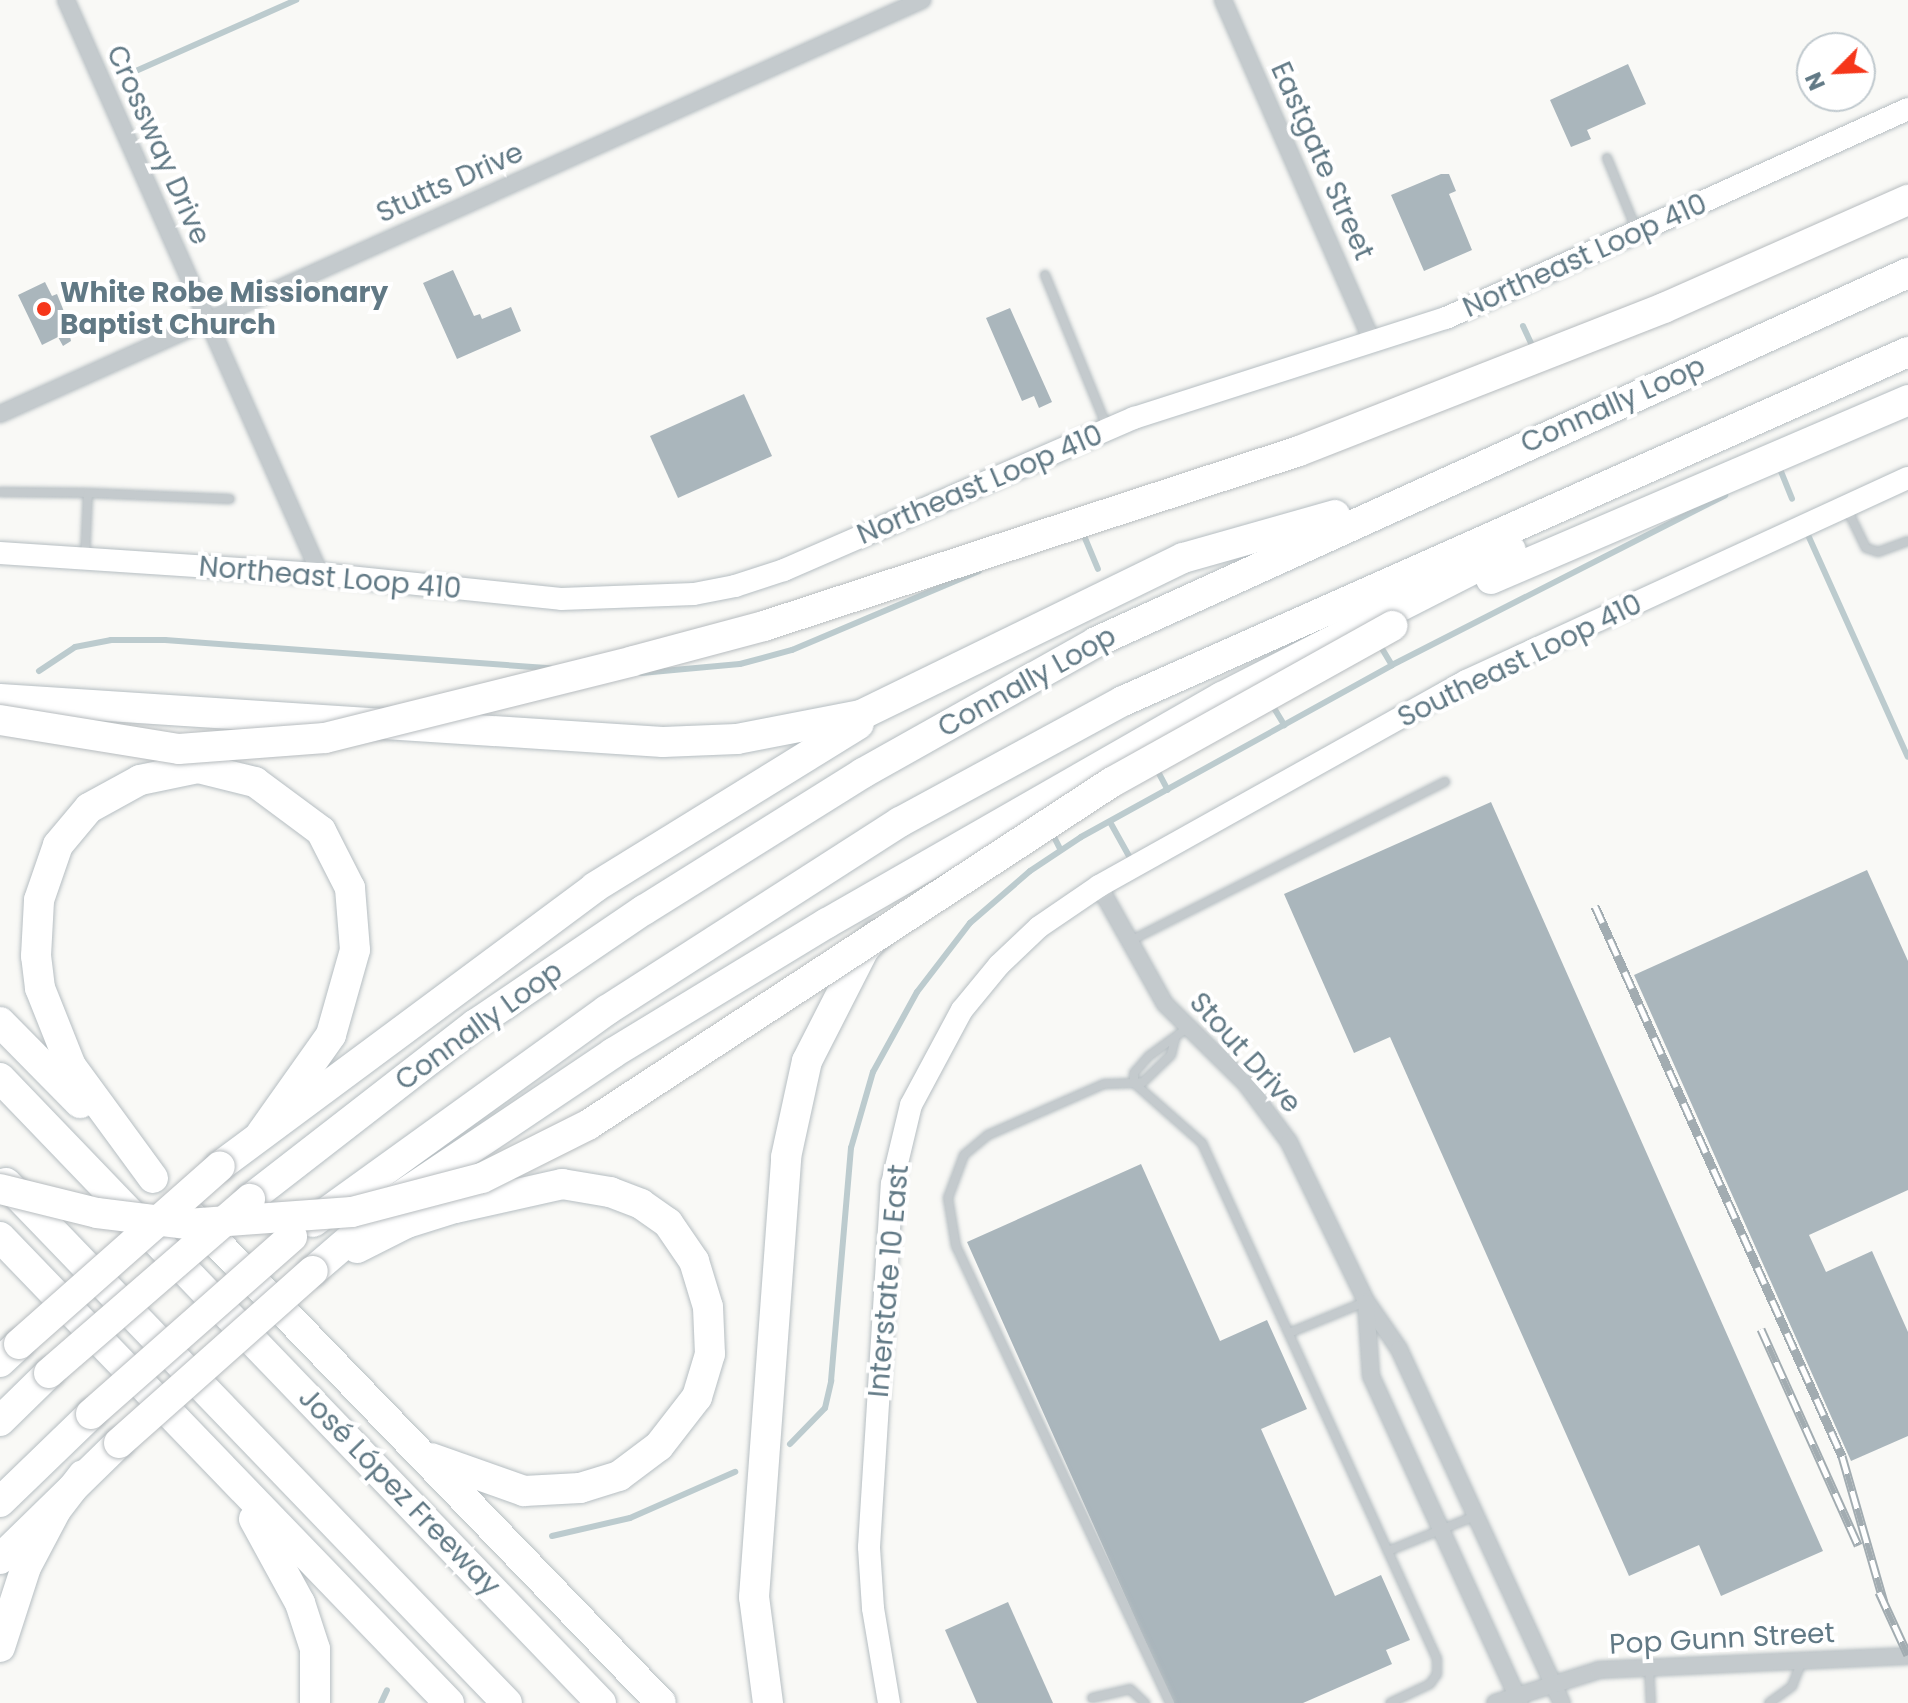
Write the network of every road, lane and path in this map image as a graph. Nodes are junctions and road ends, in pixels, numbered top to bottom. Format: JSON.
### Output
{"nodes":[{"id":1,"x":66,"y":0,"type":"edge"},
{"id":2,"x":922,"y":0,"type":"edge"},
{"id":3,"x":1223,"y":0,"type":"edge"},
{"id":4,"x":1908,"y":109,"type":"edge"},
{"id":5,"x":1607,"y":158,"type":"dead end"},
{"id":6,"x":1908,"y":200,"type":"edge"},
{"id":7,"x":1637,"y":232,"type":"junction"},
{"id":8,"x":1908,"y":273,"type":"edge"},
{"id":9,"x":1045,"y":275,"type":"dead end"},
{"id":10,"x":206,"y":320,"type":"junction"},
{"id":11,"x":1373,"y":344,"type":"junction"},
{"id":12,"x":1908,"y":355,"type":"edge"},
{"id":13,"x":1908,"y":403,"type":"edge"},
{"id":14,"x":0,"y":414,"type":"edge"},
{"id":15,"x":1108,"y":430,"type":"junction"},
{"id":16,"x":1908,"y":478,"type":"edge"},
{"id":17,"x":1426,"y":489,"type":"junction"},
{"id":18,"x":0,"y":492,"type":"edge"},
{"id":19,"x":88,"y":493,"type":"junction"},
{"id":20,"x":230,"y":499,"type":"dead end"},
{"id":21,"x":1845,"y":504,"type":"junction"},
{"id":22,"x":1908,"y":541,"type":"edge"},
{"id":23,"x":0,"y":553,"type":"edge"},
{"id":24,"x":85,"y":559,"type":"junction"},
{"id":25,"x":320,"y":574,"type":"junction"},
{"id":26,"x":946,"y":671,"type":"junction"},
{"id":27,"x":0,"y":699,"type":"edge"},
{"id":28,"x":0,"y":720,"type":"edge"},
{"id":29,"x":1445,"y":782,"type":"dead end"},
{"id":30,"x":954,"y":854,"type":"junction"},
{"id":31,"x":1099,"y":886,"type":"junction"},
{"id":32,"x":1130,"y":941,"type":"junction"},
{"id":33,"x":0,"y":1022,"type":"edge"},
{"id":34,"x":1181,"y":1034,"type":"junction"},
{"id":35,"x":0,"y":1078,"type":"edge"},
{"id":36,"x":1138,"y":1082,"type":"junction"},
{"id":37,"x":261,"y":1134,"type":"junction"},
{"id":38,"x":0,"y":1177,"type":"edge"},
{"id":39,"x":153,"y":1178,"type":"junction"},
{"id":40,"x":0,"y":1189,"type":"edge"},
{"id":41,"x":0,"y":1237,"type":"edge"},
{"id":42,"x":0,"y":1247,"type":"edge"},
{"id":43,"x":27,"y":1264,"type":"junction"},
{"id":44,"x":313,"y":1271,"type":"junction"},
{"id":45,"x":1366,"y":1301,"type":"junction"},
{"id":46,"x":1289,"y":1333,"type":"junction"},
{"id":47,"x":10,"y":1353,"type":"edge"},
{"id":48,"x":0,"y":1421,"type":"edge"},
{"id":49,"x":193,"y":1437,"type":"junction"},
{"id":50,"x":420,"y":1453,"type":"junction"},
{"id":51,"x":83,"y":1475,"type":"junction"},
{"id":52,"x":0,"y":1502,"type":"edge"},
{"id":53,"x":1475,"y":1516,"type":"junction"},
{"id":54,"x":1439,"y":1530,"type":"junction"},
{"id":55,"x":1388,"y":1551,"type":"junction"},
{"id":56,"x":0,"y":1559,"type":"edge"},
{"id":57,"x":0,"y":1647,"type":"edge"},
{"id":58,"x":1908,"y":1656,"type":"edge"},
{"id":59,"x":1802,"y":1660,"type":"junction"},
{"id":60,"x":1649,"y":1666,"type":"junction"},
{"id":61,"x":1554,"y":1684,"type":"junction"},
{"id":62,"x":1092,"y":1698,"type":"dead end"},
{"id":63,"x":1518,"y":1699,"type":"edge"},
{"id":64,"x":315,"y":1703,"type":"edge"},
{"id":65,"x":449,"y":1703,"type":"edge"},
{"id":66,"x":507,"y":1703,"type":"edge"},
{"id":67,"x":601,"y":1703,"type":"edge"},
{"id":68,"x":661,"y":1703,"type":"edge"},
{"id":69,"x":768,"y":1703,"type":"edge"},
{"id":70,"x":889,"y":1703,"type":"edge"},
{"id":71,"x":1145,"y":1703,"type":"edge"},
{"id":72,"x":1170,"y":1703,"type":"edge"},
{"id":73,"x":1390,"y":1703,"type":"edge"},
{"id":74,"x":1495,"y":1703,"type":"edge"},
{"id":75,"x":1562,"y":1703,"type":"edge"},
{"id":76,"x":1651,"y":1703,"type":"edge"},
{"id":77,"x":1769,"y":1703,"type":"edge"}],
"edges":[{"from":1,"to":10,"type":"street","name":"Crossway Drive"},
{"from":2,"to":10,"type":"street","name":"Stutts Drive"},
{"from":3,"to":11,"type":"street","name":"Eastgate Street"},
{"from":4,"to":7,"type":"main road","name":"Northeast Loop 410"},
{"from":5,"to":7,"type":"lane"},
{"from":6,"to":28,"type":"highway","bridge":true},
{"from":7,"to":11,"type":"main road","name":"Northeast Loop 410"},
{"from":8,"to":17,"type":"highway","name":"Connally Loop"},
{"from":9,"to":15,"type":"lane"},
{"from":10,"to":14,"type":"street","name":"Stutts Drive"},
{"from":10,"to":25,"type":"street","name":"Crossway Drive"},
{"from":11,"to":15,"type":"main road","name":"Northeast Loop 410"},
{"from":12,"to":30,"type":"highway"},
{"from":12,"to":52,"type":"highway","name":"Connally Loop","bridge":true},
{"from":13,"to":40,"type":"highway","bridge":true},
{"from":15,"to":25,"type":"main road","name":"Northeast Loop 410"},
{"from":16,"to":21,"type":"main road","name":"Southeast Loop 410"},
{"from":17,"to":26,"type":"highway"},
{"from":17,"to":48,"type":"highway","name":"Connally Loop","bridge":true},
{"from":18,"to":19,"type":"lane"},
{"from":19,"to":20,"type":"lane"},
{"from":19,"to":24,"type":"lane"},
{"from":21,"to":22,"type":"lane"},
{"from":21,"to":31,"type":"main road","name":"Southeast Loop 410"},
{"from":23,"to":24,"type":"main road","name":"Northeast Loop 410"},
{"from":24,"to":25,"type":"main road","name":"Northeast Loop 410"},
{"from":26,"to":27,"type":"highway"},
{"from":26,"to":37,"type":"highway"},
{"from":29,"to":32,"type":"lane"},
{"from":30,"to":44,"type":"highway"},
{"from":30,"to":69,"type":"highway"},
{"from":31,"to":32,"type":"street","name":"Stout Drive"},
{"from":31,"to":70,"type":"main road","name":"Interstate 10 East"},
{"from":32,"to":34,"type":"street","name":"Stout Drive"},
{"from":33,"to":39,"type":"highway"},
{"from":34,"to":36,"type":"lane"},
{"from":34,"to":36,"type":"lane"},
{"from":34,"to":45,"type":"street","name":"Stout Drive"},
{"from":35,"to":67,"type":"highway","name":"José López Freeway"},
{"from":36,"to":46,"type":"lane"},
{"from":36,"to":72,"type":"lane"},
{"from":37,"to":39,"type":"highway"},
{"from":37,"to":47,"type":"highway","bridge":true},
{"from":38,"to":66,"type":"highway"},
{"from":39,"to":50,"type":"highway"},
{"from":41,"to":43,"type":"highway"},
{"from":42,"to":43,"type":"highway"},
{"from":43,"to":49,"type":"highway"},
{"from":44,"to":50,"type":"highway"},
{"from":44,"to":51,"type":"highway","bridge":true},
{"from":45,"to":46,"type":"lane"},
{"from":45,"to":53,"type":"street","name":"Stout Drive"},
{"from":45,"to":54,"type":"street","name":"Stout Drive"},
{"from":46,"to":55,"type":"lane"},
{"from":49,"to":64,"type":"highway"},
{"from":49,"to":65,"type":"highway"},
{"from":50,"to":68,"type":"highway"},
{"from":51,"to":56,"type":"highway"},
{"from":51,"to":57,"type":"highway"},
{"from":53,"to":54,"type":"lane"},
{"from":53,"to":61,"type":"street","name":"Stout Drive"},
{"from":54,"to":55,"type":"lane"},
{"from":54,"to":63,"type":"street","name":"Stout Drive"},
{"from":55,"to":73,"type":"lane"},
{"from":58,"to":59,"type":"street","name":"Pop Gunn Street"},
{"from":59,"to":60,"type":"street","name":"Pop Gunn Street"},
{"from":59,"to":77,"type":"lane"},
{"from":60,"to":61,"type":"street","name":"Pop Gunn Street"},
{"from":60,"to":76,"type":"lane"},
{"from":61,"to":63,"type":"street","name":"Pop Gunn Street"},
{"from":61,"to":75,"type":"street","name":"Stout Drive"},
{"from":62,"to":71,"type":"lane"},
{"from":63,"to":74,"type":"street","name":"Pop Gunn Street"}]}
